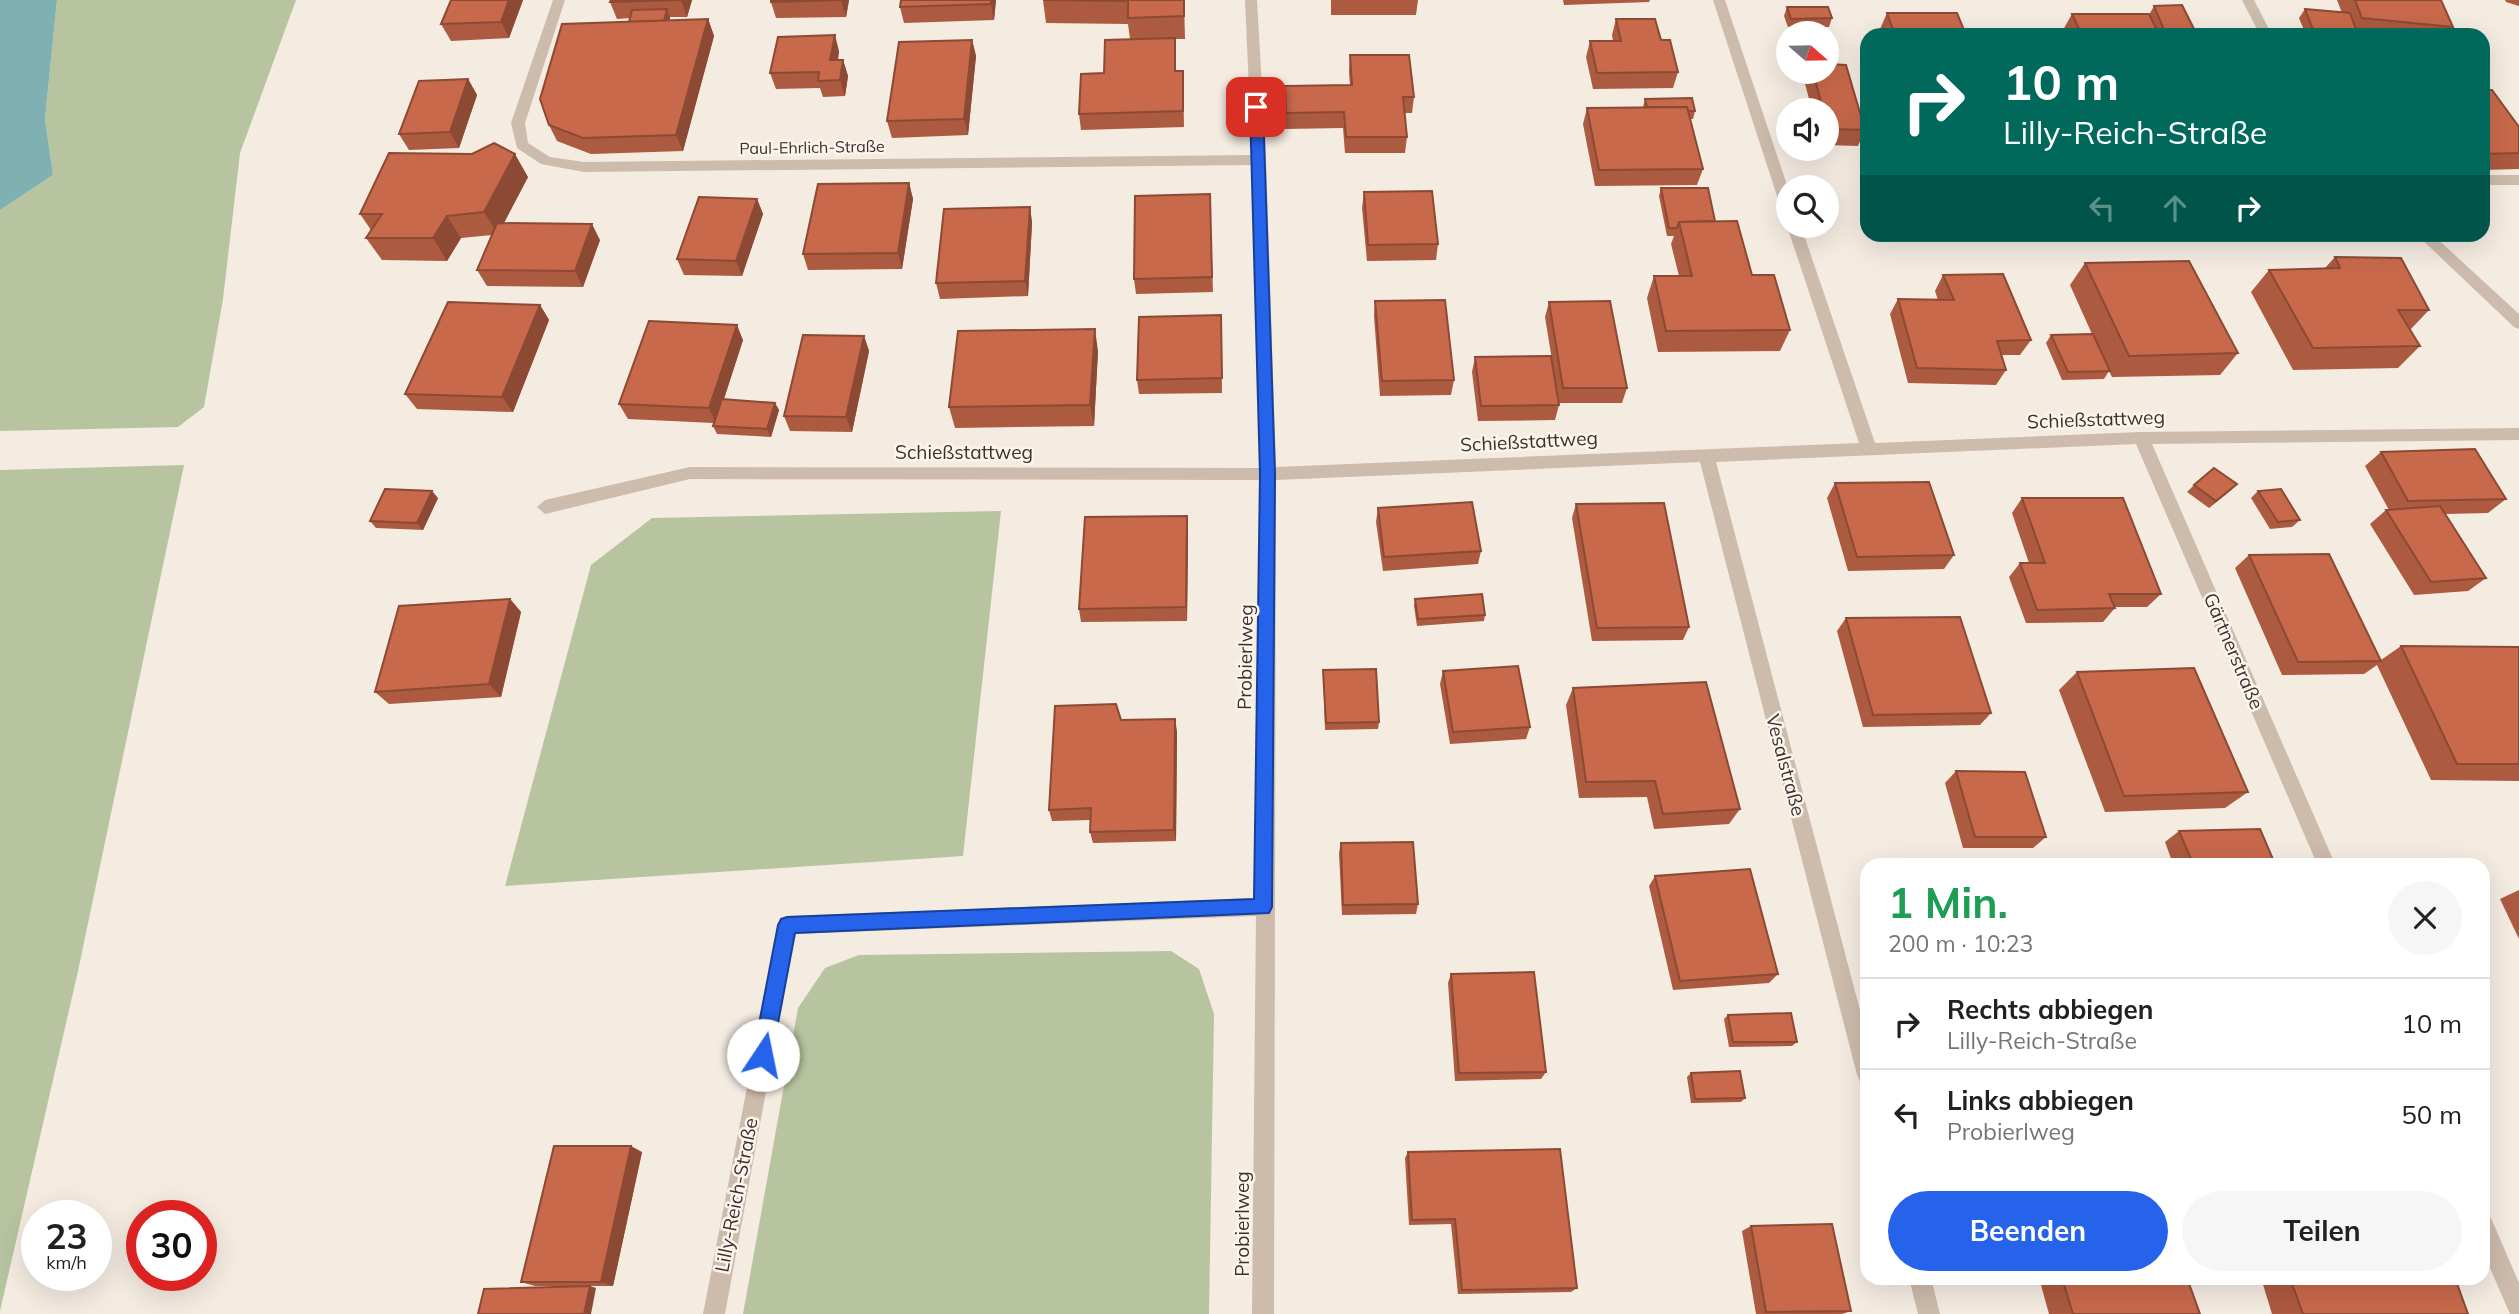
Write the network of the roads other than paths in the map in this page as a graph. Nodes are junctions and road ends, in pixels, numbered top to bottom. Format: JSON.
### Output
{"nodes":[{"id":1,"x":559,"y":0,"type":"edge"},
{"id":2,"x":1251,"y":0,"type":"edge"},
{"id":3,"x":1719,"y":0,"type":"edge"},
{"id":4,"x":2248,"y":0,"type":"edge"},
{"id":5,"x":2262,"y":28,"type":"edge"},
{"id":6,"x":1259,"y":160,"type":"junction"},
{"id":7,"x":1777,"y":175,"type":"edge"},
{"id":8,"x":2490,"y":180,"type":"edge"},
{"id":9,"x":2519,"y":180,"type":"edge"},
{"id":10,"x":1798,"y":238,"type":"edge"},
{"id":11,"x":2432,"y":242,"type":"edge"},
{"id":12,"x":2519,"y":323,"type":"edge"},
{"id":13,"x":2519,"y":435,"type":"edge"},
{"id":14,"x":2141,"y":438,"type":"junction"},
{"id":15,"x":1869,"y":448,"type":"junction"},
{"id":16,"x":1706,"y":455,"type":"junction"},
{"id":17,"x":1268,"y":474,"type":"junction"},
{"id":18,"x":545,"y":507,"type":"dead end"},
{"id":19,"x":2323,"y":858,"type":"edge"},
{"id":20,"x":1263,"y":907,"type":"junction"},
{"id":21,"x":1860,"y":1048,"type":"edge"},
{"id":22,"x":2490,"y":1242,"type":"edge"},
{"id":23,"x":1922,"y":1285,"type":"edge"},
{"id":24,"x":2519,"y":1309,"type":"edge"},
{"id":25,"x":713,"y":1314,"type":"edge"},
{"id":26,"x":1263,"y":1314,"type":"edge"},
{"id":27,"x":1929,"y":1314,"type":"edge"}],
"edges":[{"from":1,"to":6,"type":"street","name":"Paul-Ehrlich-Straße"},
{"from":2,"to":6,"type":"street","name":"Probierlweg"},
{"from":3,"to":7,"type":"street"},
{"from":4,"to":5,"type":"street"},
{"from":6,"to":17,"type":"street","name":"Probierlweg"},
{"from":8,"to":9,"type":"street"},
{"from":10,"to":15,"type":"street"},
{"from":11,"to":12,"type":"street"},
{"from":13,"to":14,"type":"street","name":"Schießstattweg"},
{"from":14,"to":15,"type":"street","name":"Schießstattweg"},
{"from":14,"to":19,"type":"street","name":"Gärtnerstraße"},
{"from":15,"to":16,"type":"street","name":"Schießstattweg"},
{"from":16,"to":17,"type":"street","name":"Schießstattweg"},
{"from":16,"to":21,"type":"street","name":"Vesalstraße"},
{"from":17,"to":18,"type":"street","name":"Schießstattweg"},
{"from":17,"to":20,"type":"street","name":"Probierlweg"},
{"from":20,"to":25,"type":"street","name":"Lilly-Reich-Straße"},
{"from":20,"to":26,"type":"street","name":"Probierlweg"},
{"from":22,"to":24,"type":"street"},
{"from":23,"to":27,"type":"street"}]}
